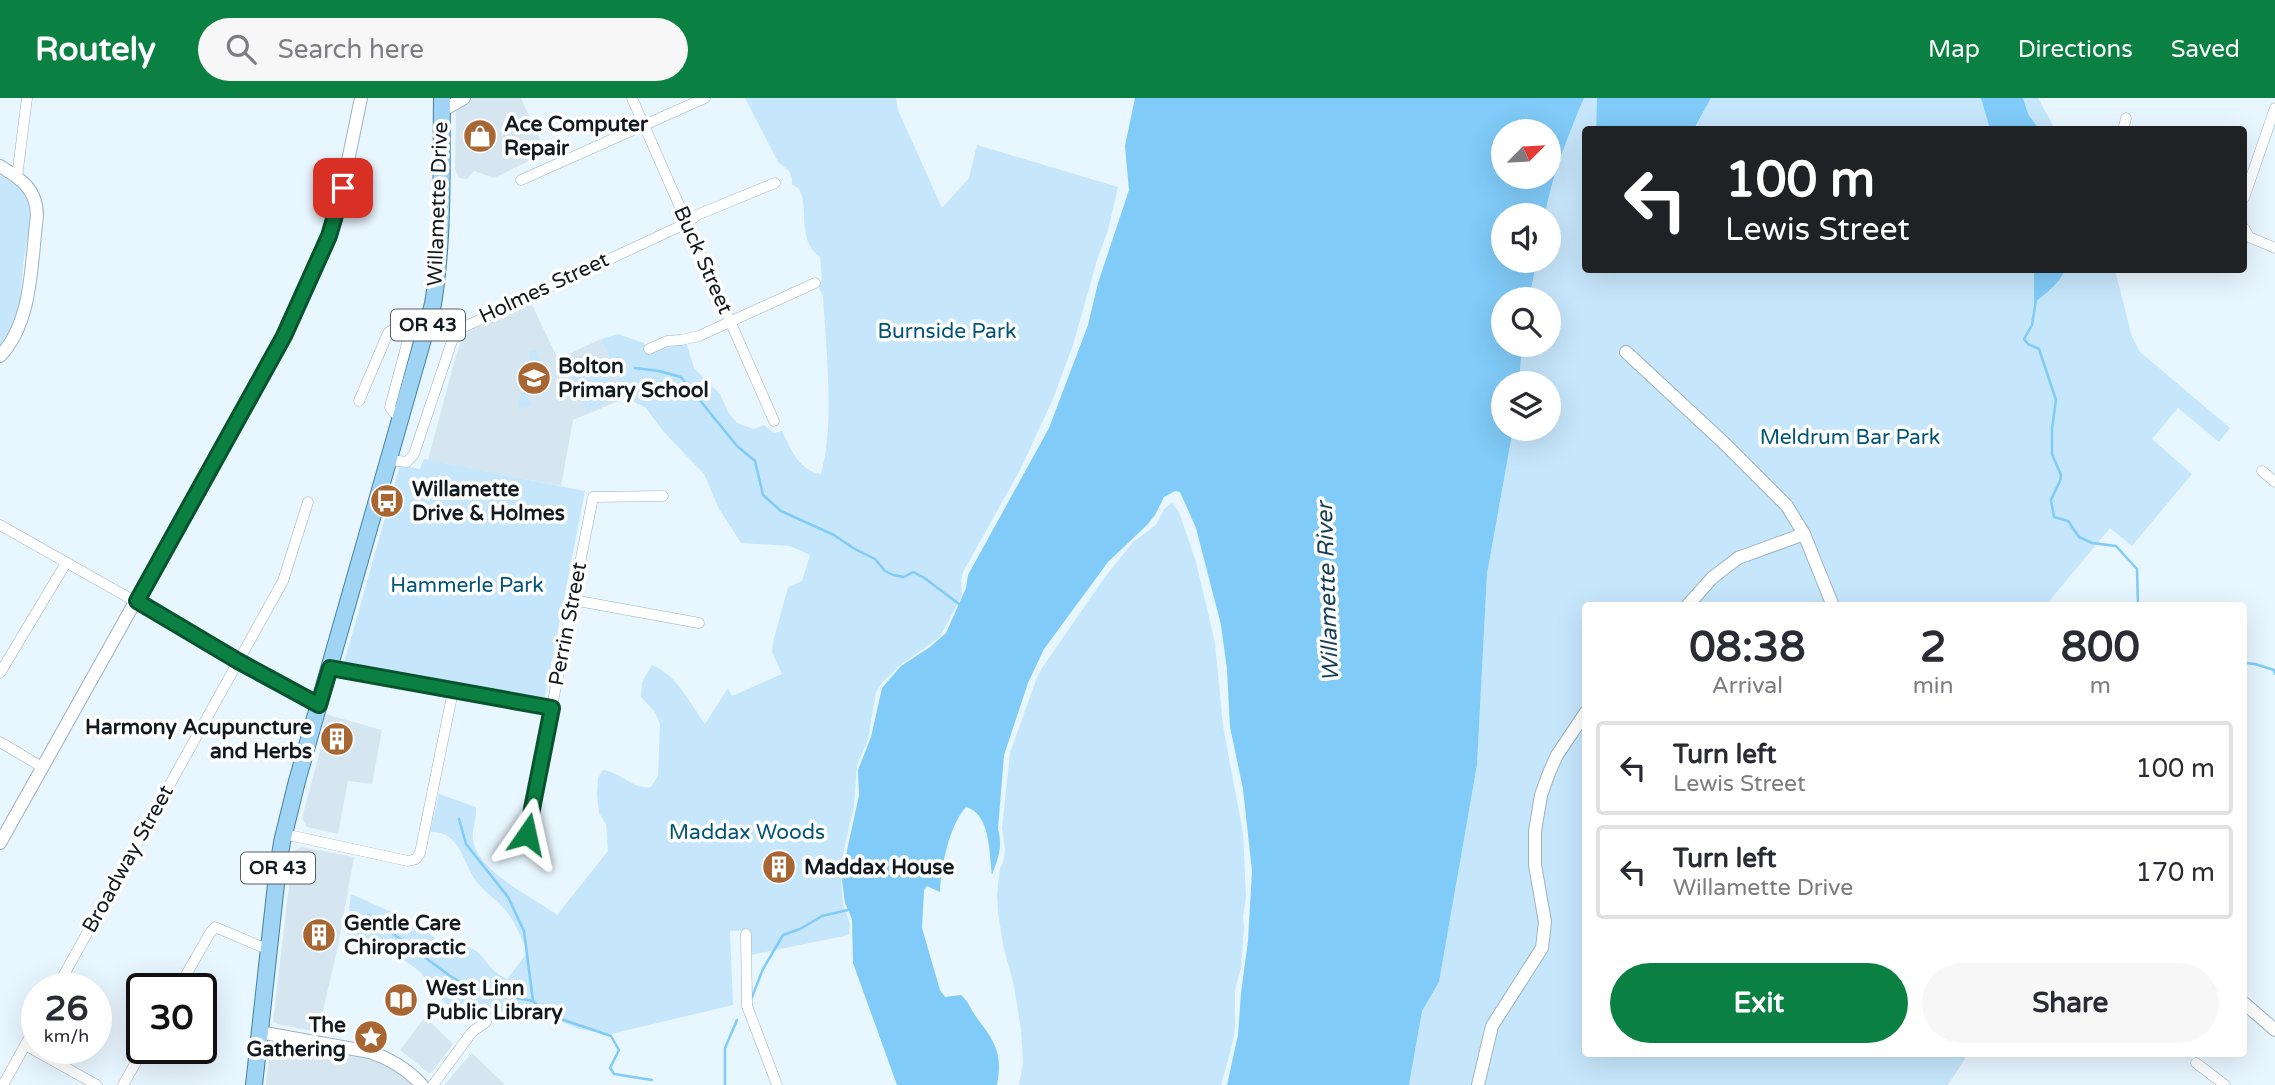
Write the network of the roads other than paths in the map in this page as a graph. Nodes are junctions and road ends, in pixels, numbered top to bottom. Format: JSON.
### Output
{"nodes":[{"id":1,"x":27,"y":98,"type":"edge"},
{"id":2,"x":361,"y":98,"type":"edge"},
{"id":3,"x":464,"y":98,"type":"edge"},
{"id":4,"x":632,"y":98,"type":"edge"},
{"id":5,"x":705,"y":98,"type":"edge"},
{"id":6,"x":442,"y":104,"type":"edge"},
{"id":7,"x":2275,"y":108,"type":"edge"},
{"id":8,"x":2126,"y":118,"type":"dead end"},
{"id":9,"x":644,"y":126,"type":"junction"},
{"id":10,"x":2124,"y":126,"type":"edge"},
{"id":11,"x":0,"y":166,"type":"edge"},
{"id":12,"x":2248,"y":169,"type":"edge"},
{"id":13,"x":17,"y":177,"type":"junction"},
{"id":14,"x":522,"y":180,"type":"dead end"},
{"id":15,"x":775,"y":183,"type":"dead end"},
{"id":16,"x":687,"y":223,"type":"junction"},
{"id":17,"x":2247,"y":233,"type":"edge"},
{"id":18,"x":2275,"y":248,"type":"edge"},
{"id":19,"x":815,"y":283,"type":"dead end"},
{"id":20,"x":730,"y":322,"type":"junction"},
{"id":21,"x":649,"y":349,"type":"dead end"},
{"id":22,"x":1626,"y":352,"type":"dead end"},
{"id":23,"x":0,"y":356,"type":"edge"},
{"id":24,"x":359,"y":401,"type":"dead end"},
{"id":25,"x":402,"y":415,"type":"junction"},
{"id":26,"x":774,"y":421,"type":"dead end"},
{"id":27,"x":390,"y":460,"type":"junction"},
{"id":28,"x":2262,"y":471,"type":"dead end"},
{"id":29,"x":2275,"y":482,"type":"edge"},
{"id":30,"x":663,"y":496,"type":"dead end"},
{"id":31,"x":308,"y":502,"type":"dead end"},
{"id":32,"x":0,"y":525,"type":"edge"},
{"id":33,"x":1804,"y":534,"type":"junction"},
{"id":34,"x":66,"y":563,"type":"junction"},
{"id":35,"x":573,"y":600,"type":"junction"},
{"id":36,"x":137,"y":601,"type":"junction"},
{"id":37,"x":1691,"y":602,"type":"edge"},
{"id":38,"x":1831,"y":602,"type":"edge"},
{"id":39,"x":699,"y":623,"type":"dead end"},
{"id":40,"x":238,"y":661,"type":"junction"},
{"id":41,"x":330,"y":668,"type":"junction"},
{"id":42,"x":0,"y":673,"type":"edge"},
{"id":43,"x":453,"y":691,"type":"junction"},
{"id":44,"x":319,"y":705,"type":"junction"},
{"id":45,"x":552,"y":708,"type":"junction"},
{"id":46,"x":1582,"y":718,"type":"edge"},
{"id":47,"x":0,"y":743,"type":"edge"},
{"id":48,"x":42,"y":767,"type":"junction"},
{"id":49,"x":284,"y":834,"type":"junction"},
{"id":50,"x":527,"y":834,"type":"dead end"},
{"id":51,"x":0,"y":843,"type":"edge"},
{"id":52,"x":746,"y":934,"type":"dead end"},
{"id":53,"x":269,"y":950,"type":"junction"},
{"id":54,"x":65,"y":973,"type":"edge"},
{"id":55,"x":187,"y":973,"type":"edge"},
{"id":56,"x":2247,"y":1006,"type":"edge"},
{"id":57,"x":486,"y":1022,"type":"dead end"},
{"id":58,"x":2275,"y":1030,"type":"edge"},
{"id":59,"x":259,"y":1032,"type":"junction"},
{"id":60,"x":21,"y":1052,"type":"edge"},
{"id":61,"x":2196,"y":1063,"type":"dead end"},
{"id":62,"x":59,"y":1064,"type":"edge"},
{"id":63,"x":135,"y":1064,"type":"edge"},
{"id":64,"x":2,"y":1085,"type":"edge"},
{"id":65,"x":97,"y":1085,"type":"edge"},
{"id":66,"x":123,"y":1085,"type":"edge"},
{"id":67,"x":254,"y":1085,"type":"edge"},
{"id":68,"x":422,"y":1085,"type":"edge"},
{"id":69,"x":433,"y":1085,"type":"edge"},
{"id":70,"x":778,"y":1085,"type":"edge"},
{"id":71,"x":1478,"y":1085,"type":"edge"},
{"id":72,"x":2225,"y":1085,"type":"edge"}],
"edges":[{"from":1,"to":13,"type":"street"},
{"from":2,"to":36,"type":"street"},
{"from":3,"to":6,"type":"street"},
{"from":4,"to":9,"type":"street","name":"Buck Street"},
{"from":5,"to":9,"type":"street"},
{"from":6,"to":25,"type":"main road","name":"Willamette Drive","number":"OR 43"},
{"from":7,"to":12,"type":"street"},
{"from":8,"to":10,"type":"street"},
{"from":9,"to":14,"type":"street"},
{"from":9,"to":16,"type":"street","name":"Buck Street"},
{"from":11,"to":13,"type":"street"},
{"from":13,"to":23,"type":"street"},
{"from":15,"to":16,"type":"street","name":"Holmes Street"},
{"from":16,"to":20,"type":"street","name":"Buck Street"},
{"from":16,"to":27,"type":"street","name":"Holmes Street"},
{"from":17,"to":18,"type":"street"},
{"from":19,"to":20,"type":"street"},
{"from":20,"to":21,"type":"street"},
{"from":20,"to":26,"type":"street","name":"Buck Street"},
{"from":22,"to":33,"type":"street"},
{"from":24,"to":25,"type":"street"},
{"from":25,"to":27,"type":"main road","name":"Willamette Drive","number":"OR 43"},
{"from":27,"to":41,"type":"main road","name":"Willamette Drive","number":"OR 43"},
{"from":28,"to":29,"type":"street"},
{"from":30,"to":35,"type":"street","name":"Perrin Street"},
{"from":31,"to":40,"type":"street","name":"Broadway Street"},
{"from":32,"to":34,"type":"street"},
{"from":33,"to":37,"type":"street"},
{"from":33,"to":38,"type":"street"},
{"from":34,"to":36,"type":"street"},
{"from":34,"to":42,"type":"street"},
{"from":35,"to":39,"type":"street"},
{"from":35,"to":45,"type":"street","name":"Perrin Street"},
{"from":36,"to":40,"type":"street"},
{"from":36,"to":48,"type":"street"},
{"from":40,"to":44,"type":"street"},
{"from":40,"to":54,"type":"street","name":"Broadway Street"},
{"from":41,"to":43,"type":"street"},
{"from":41,"to":44,"type":"main road","name":"Willamette Drive","number":"OR 43"},
{"from":43,"to":45,"type":"street"},
{"from":43,"to":49,"type":"street"},
{"from":44,"to":49,"type":"main road","name":"Willamette Drive","number":"OR 43"},
{"from":45,"to":50,"type":"street","name":"Perrin Street"},
{"from":46,"to":71,"type":"street"},
{"from":47,"to":48,"type":"street"},
{"from":48,"to":51,"type":"street"},
{"from":49,"to":53,"type":"main road","name":"Willamette Drive","number":"OR 43"},
{"from":52,"to":70,"type":"street"},
{"from":53,"to":55,"type":"street"},
{"from":53,"to":59,"type":"main road","name":"Willamette Drive","number":"OR 43"},
{"from":56,"to":58,"type":"street"},
{"from":57,"to":69,"type":"street"},
{"from":59,"to":67,"type":"main road","name":"Willamette Drive","number":"OR 43"},
{"from":59,"to":68,"type":"street"},
{"from":60,"to":64,"type":"street"},
{"from":61,"to":72,"type":"street"},
{"from":62,"to":65,"type":"street"},
{"from":63,"to":66,"type":"street"}]}
